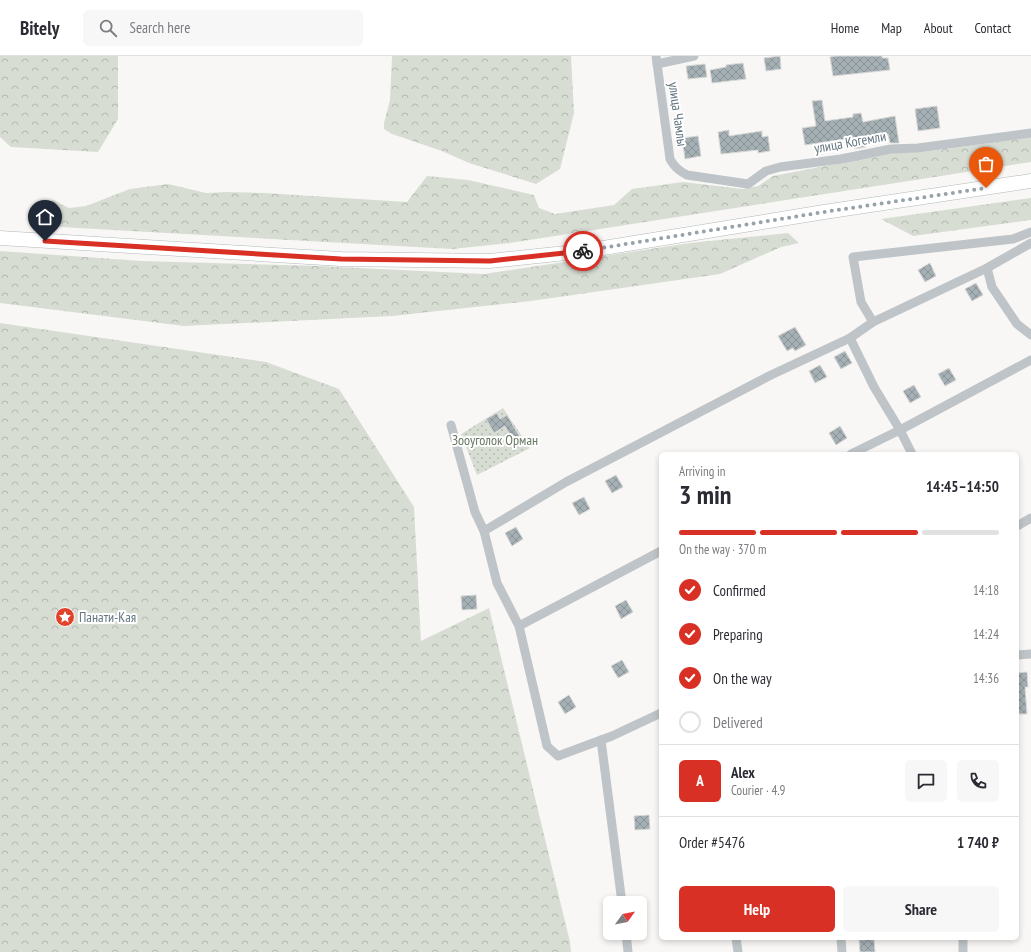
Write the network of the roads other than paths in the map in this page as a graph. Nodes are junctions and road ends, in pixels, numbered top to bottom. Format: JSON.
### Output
{"nodes":[{"id":1,"x":694,"y":56,"type":"edge"},
{"id":2,"x":657,"y":60,"type":"edge"},
{"id":3,"x":1031,"y":132,"type":"edge"},
{"id":4,"x":680,"y":171,"type":"joint"},
{"id":5,"x":1031,"y":181,"type":"edge"},
{"id":6,"x":1031,"y":232,"type":"edge"},
{"id":7,"x":0,"y":238,"type":"edge"},
{"id":8,"x":1031,"y":243,"type":"edge"},
{"id":9,"x":987,"y":268,"type":"junction"},
{"id":10,"x":873,"y":322,"type":"junction"},
{"id":11,"x":1031,"y":335,"type":"edge"},
{"id":12,"x":850,"y":338,"type":"junction"},
{"id":13,"x":1031,"y":360,"type":"edge"},
{"id":14,"x":451,"y":425,"type":"dead end"},
{"id":15,"x":900,"y":430,"type":"junction"},
{"id":16,"x":855,"y":452,"type":"edge"},
{"id":17,"x":911,"y":452,"type":"edge"},
{"id":18,"x":1031,"y":518,"type":"edge"},
{"id":19,"x":1019,"y":525,"type":"edge"},
{"id":20,"x":484,"y":531,"type":"junction"},
{"id":21,"x":659,"y":552,"type":"edge"},
{"id":22,"x":519,"y":626,"type":"junction"},
{"id":23,"x":1031,"y":654,"type":"edge"},
{"id":24,"x":1019,"y":655,"type":"edge"},
{"id":25,"x":659,"y":714,"type":"edge"},
{"id":26,"x":601,"y":740,"type":"junction"},
{"id":27,"x":621,"y":896,"type":"edge"},
{"id":28,"x":627,"y":940,"type":"edge"},
{"id":29,"x":736,"y":940,"type":"edge"},
{"id":30,"x":840,"y":940,"type":"edge"},
{"id":31,"x":963,"y":940,"type":"edge"},
{"id":32,"x":628,"y":952,"type":"edge"},
{"id":33,"x":738,"y":952,"type":"edge"},
{"id":34,"x":842,"y":952,"type":"edge"},
{"id":35,"x":964,"y":952,"type":"edge"}],
"edges":[{"from":1,"to":2,"type":"street"},
{"from":2,"to":4,"type":"street","name":"улица Чамлы"},
{"from":3,"to":4,"type":"street","name":"улица Когемли"},
{"from":5,"to":7,"type":"main road"},
{"from":6,"to":10,"type":"street"},
{"from":8,"to":9,"type":"street"},
{"from":9,"to":10,"type":"street"},
{"from":9,"to":11,"type":"street"},
{"from":10,"to":12,"type":"street"},
{"from":12,"to":15,"type":"street"},
{"from":12,"to":20,"type":"street"},
{"from":13,"to":15,"type":"street"},
{"from":14,"to":20,"type":"street"},
{"from":15,"to":16,"type":"street"},
{"from":15,"to":17,"type":"street"},
{"from":18,"to":19,"type":"street"},
{"from":20,"to":22,"type":"street"},
{"from":21,"to":22,"type":"street"},
{"from":22,"to":26,"type":"street"},
{"from":23,"to":24,"type":"street"},
{"from":25,"to":26,"type":"street"},
{"from":26,"to":27,"type":"street"},
{"from":28,"to":32,"type":"street"},
{"from":29,"to":33,"type":"street"},
{"from":30,"to":34,"type":"street"},
{"from":31,"to":35,"type":"street"}]}
